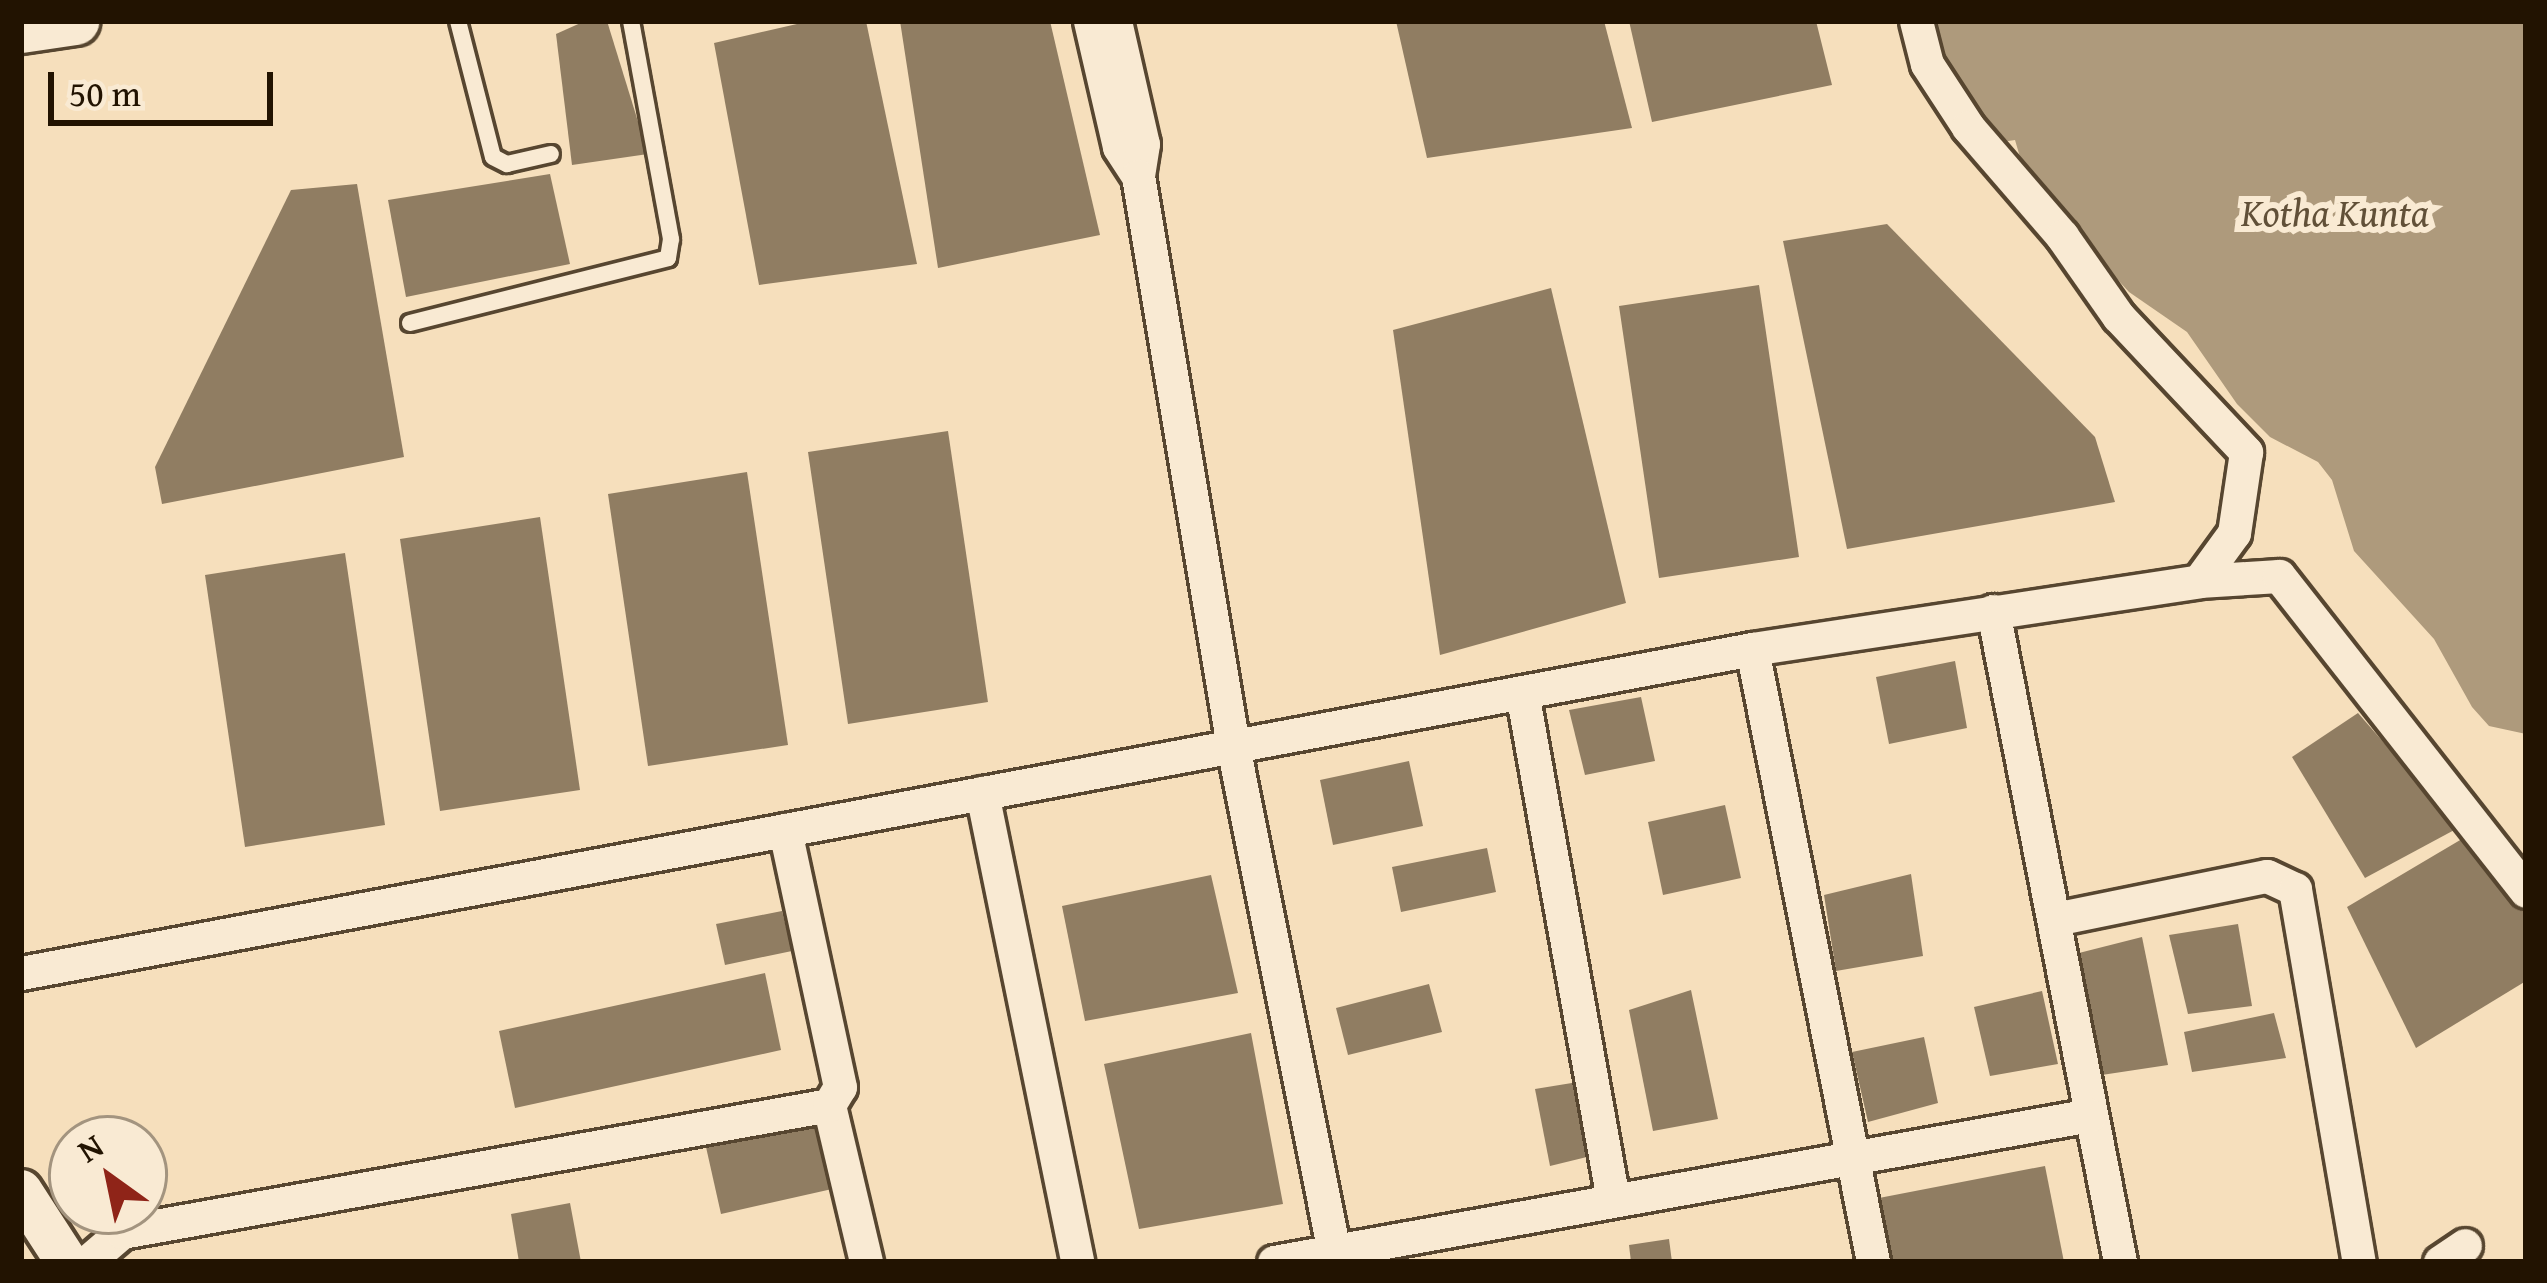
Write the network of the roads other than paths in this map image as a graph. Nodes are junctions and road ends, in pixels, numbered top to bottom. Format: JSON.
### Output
{"nodes":[{"id":1,"x":75,"y":21,"type":"edge"},
{"id":2,"x":458,"y":21,"type":"edge"},
{"id":3,"x":631,"y":21,"type":"edge"},
{"id":4,"x":1090,"y":21,"type":"edge"},
{"id":5,"x":1115,"y":21,"type":"edge"},
{"id":6,"x":1916,"y":21,"type":"edge"},
{"id":7,"x":21,"y":29,"type":"edge"},
{"id":8,"x":551,"y":154,"type":"dead end"},
{"id":9,"x":1138,"y":176,"type":"junction"},
{"id":10,"x":410,"y":323,"type":"dead end"},
{"id":11,"x":2199,"y":581,"type":"junction"},
{"id":12,"x":1993,"y":611,"type":"junction"},
{"id":13,"x":1752,"y":649,"type":"junction"},
{"id":14,"x":1522,"y":692,"type":"junction"},
{"id":15,"x":1233,"y":746,"type":"junction"},
{"id":16,"x":982,"y":793,"type":"junction"},
{"id":17,"x":784,"y":830,"type":"junction"},
{"id":18,"x":2526,"y":891,"type":"edge"},
{"id":19,"x":2055,"y":919,"type":"junction"},
{"id":20,"x":21,"y":973,"type":"edge"},
{"id":21,"x":829,"y":1105,"type":"junction"},
{"id":22,"x":2090,"y":1115,"type":"junction"},
{"id":23,"x":1852,"y":1157,"type":"junction"},
{"id":24,"x":21,"y":1191,"type":"edge"},
{"id":25,"x":1612,"y":1200,"type":"junction"},
{"id":26,"x":1335,"y":1257,"type":"edge"},
{"id":27,"x":67,"y":1262,"type":"edge"},
{"id":28,"x":87,"y":1262,"type":"edge"},
{"id":29,"x":866,"y":1262,"type":"edge"},
{"id":30,"x":1077,"y":1262,"type":"edge"},
{"id":31,"x":1274,"y":1262,"type":"edge"},
{"id":32,"x":1873,"y":1262,"type":"edge"},
{"id":33,"x":2120,"y":1262,"type":"edge"},
{"id":34,"x":2359,"y":1262,"type":"edge"}],
"edges":[{"from":1,"to":7,"type":"main road"},
{"from":2,"to":8,"type":"lane"},
{"from":3,"to":10,"type":"lane"},
{"from":4,"to":9,"type":"street"},
{"from":5,"to":9,"type":"street"},
{"from":6,"to":11,"type":"street"},
{"from":9,"to":15,"type":"street"},
{"from":11,"to":12,"type":"street"},
{"from":11,"to":18,"type":"street"},
{"from":12,"to":13,"type":"street"},
{"from":12,"to":19,"type":"street"},
{"from":13,"to":14,"type":"street"},
{"from":13,"to":23,"type":"street"},
{"from":14,"to":15,"type":"street"},
{"from":14,"to":25,"type":"street"},
{"from":15,"to":16,"type":"street"},
{"from":15,"to":26,"type":"street"},
{"from":16,"to":17,"type":"street"},
{"from":16,"to":30,"type":"street"},
{"from":17,"to":20,"type":"street"},
{"from":17,"to":21,"type":"street"},
{"from":19,"to":22,"type":"street"},
{"from":19,"to":34,"type":"street"},
{"from":21,"to":28,"type":"street"},
{"from":21,"to":29,"type":"street"},
{"from":22,"to":23,"type":"street"},
{"from":22,"to":33,"type":"street"},
{"from":23,"to":25,"type":"street"},
{"from":23,"to":32,"type":"street"},
{"from":24,"to":27,"type":"street"},
{"from":25,"to":26,"type":"street"},
{"from":26,"to":31,"type":"street"}]}
